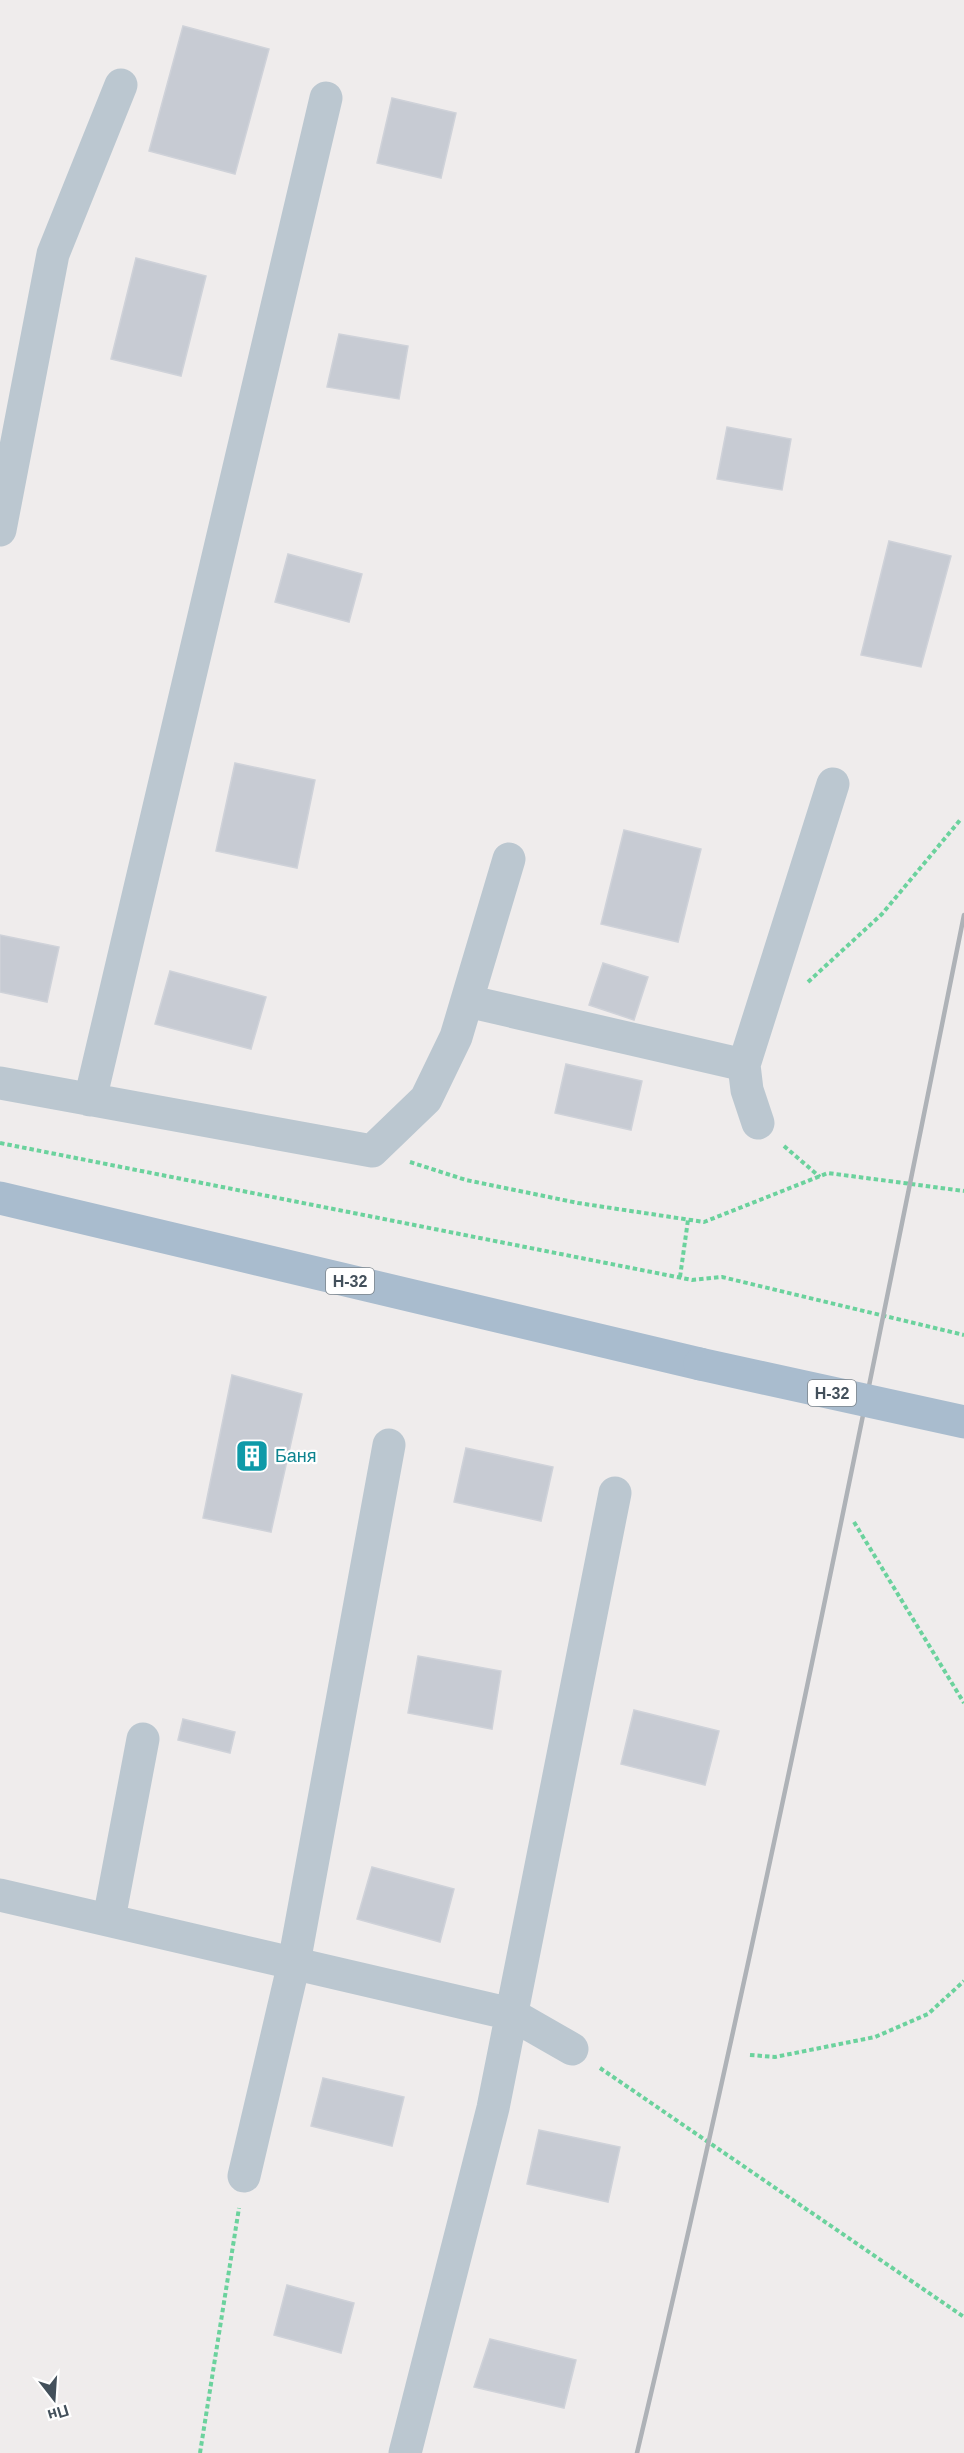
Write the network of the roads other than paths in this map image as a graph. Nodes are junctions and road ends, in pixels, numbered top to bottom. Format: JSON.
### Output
{"nodes":[{"id":1,"x":121,"y":85,"type":"dead end"},
{"id":2,"x":326,"y":98,"type":"dead end"},
{"id":3,"x":0,"y":530,"type":"edge"},
{"id":4,"x":833,"y":784,"type":"dead end"},
{"id":5,"x":509,"y":859,"type":"dead end"},
{"id":6,"x":467,"y":1001,"type":"junction"},
{"id":7,"x":744,"y":1065,"type":"junction"},
{"id":8,"x":0,"y":1083,"type":"edge"},
{"id":9,"x":90,"y":1100,"type":"junction"},
{"id":10,"x":759,"y":1123,"type":"road end"},
{"id":11,"x":0,"y":1198,"type":"edge"},
{"id":12,"x":964,"y":1422,"type":"edge"},
{"id":13,"x":388,"y":1445,"type":"dead end"},
{"id":14,"x":615,"y":1493,"type":"dead end"},
{"id":15,"x":143,"y":1739,"type":"dead end"},
{"id":16,"x":0,"y":1895,"type":"edge"},
{"id":17,"x":109,"y":1919,"type":"junction"},
{"id":18,"x":294,"y":1963,"type":"junction"},
{"id":19,"x":511,"y":2014,"type":"junction"},
{"id":20,"x":572,"y":2049,"type":"road end"},
{"id":21,"x":244,"y":2176,"type":"road end"},
{"id":22,"x":405,"y":2453,"type":"edge"}],
"edges":[{"from":1,"to":3,"type":"street"},
{"from":2,"to":9,"type":"street"},
{"from":4,"to":7,"type":"street"},
{"from":5,"to":6,"type":"street"},
{"from":6,"to":7,"type":"street"},
{"from":6,"to":9,"type":"street"},
{"from":7,"to":10,"type":"street"},
{"from":8,"to":9,"type":"street"},
{"from":11,"to":12,"type":"main road","number":"Н-32","bridge":true},
{"from":13,"to":18,"type":"street"},
{"from":14,"to":19,"type":"street"},
{"from":15,"to":17,"type":"street"},
{"from":16,"to":17,"type":"street"},
{"from":17,"to":18,"type":"street"},
{"from":18,"to":19,"type":"street"},
{"from":18,"to":21,"type":"street"},
{"from":19,"to":20,"type":"street"},
{"from":19,"to":22,"type":"street"}]}
